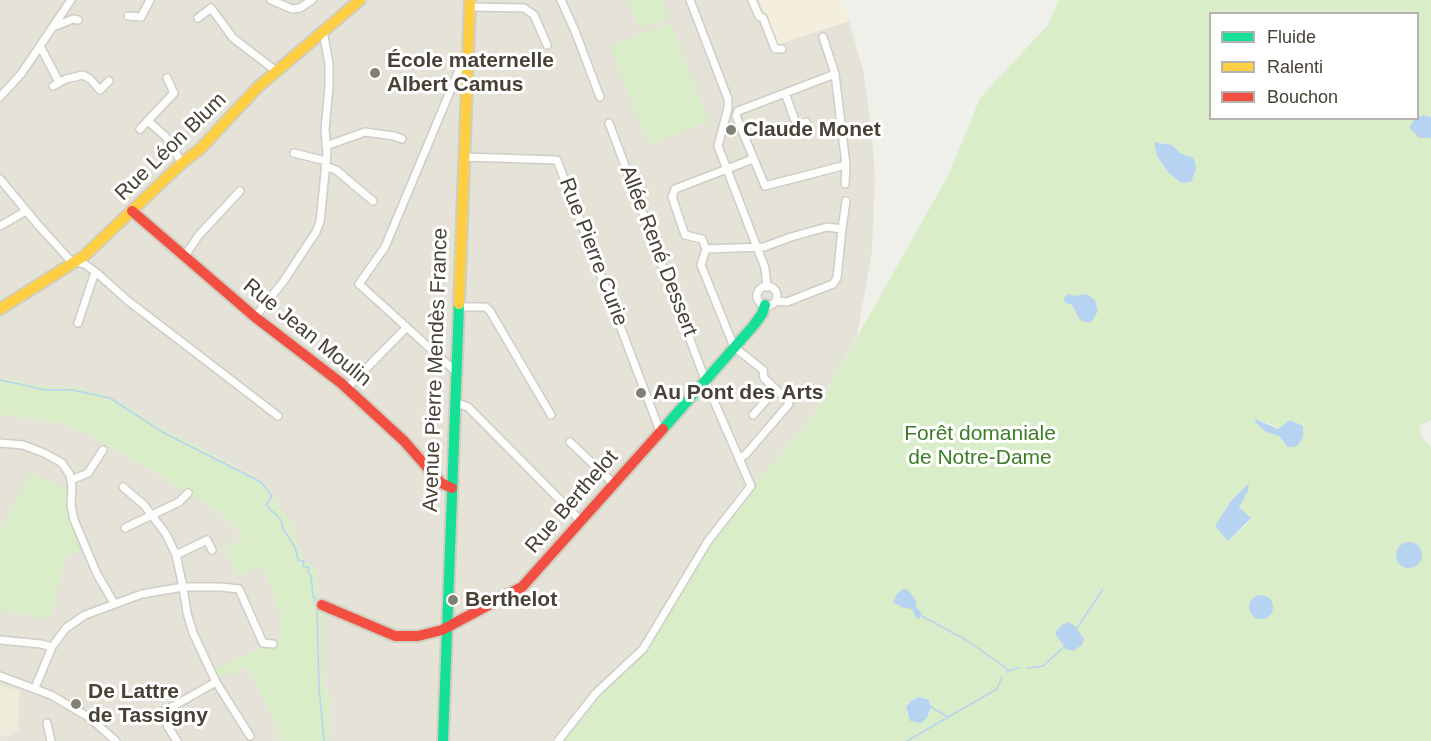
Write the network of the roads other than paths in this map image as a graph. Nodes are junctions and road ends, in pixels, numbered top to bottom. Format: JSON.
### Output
{"nodes":[{"id":1,"x":71,"y":0,"type":"edge"},
{"id":2,"x":150,"y":0,"type":"edge"},
{"id":3,"x":271,"y":0,"type":"edge"},
{"id":4,"x":312,"y":0,"type":"edge"},
{"id":5,"x":561,"y":0,"type":"edge"},
{"id":6,"x":690,"y":0,"type":"edge"},
{"id":7,"x":752,"y":0,"type":"edge"},
{"id":8,"x":355,"y":1,"type":"edge"},
{"id":9,"x":470,"y":3,"type":"edge"},
{"id":10,"x":497,"y":4,"type":"edge"},
{"id":11,"x":128,"y":16,"type":"dead end"},
{"id":12,"x":198,"y":18,"type":"dead end"},
{"id":13,"x":78,"y":20,"type":"dead end"},
{"id":14,"x":53,"y":27,"type":"junction"},
{"id":15,"x":323,"y":31,"type":"junction"},
{"id":16,"x":823,"y":37,"type":"dead end"},
{"id":17,"x":547,"y":45,"type":"dead end"},
{"id":18,"x":40,"y":46,"type":"junction"},
{"id":19,"x":782,"y":49,"type":"dead end"},
{"id":20,"x":467,"y":64,"type":"junction"},
{"id":21,"x":276,"y":71,"type":"junction"},
{"id":22,"x":835,"y":74,"type":"junction"},
{"id":23,"x":167,"y":78,"type":"dead end"},
{"id":24,"x":109,"y":81,"type":"dead end"},
{"id":25,"x":785,"y":93,"type":"junction"},
{"id":26,"x":0,"y":97,"type":"edge"},
{"id":27,"x":600,"y":98,"type":"dead end"},
{"id":28,"x":148,"y":121,"type":"junction"},
{"id":29,"x":806,"y":122,"type":"dead end"},
{"id":30,"x":609,"y":123,"type":"dead end"},
{"id":31,"x":140,"y":129,"type":"dead end"},
{"id":32,"x":402,"y":139,"type":"dead end"},
{"id":33,"x":326,"y":146,"type":"junction"},
{"id":34,"x":294,"y":153,"type":"dead end"},
{"id":35,"x":464,"y":157,"type":"junction"},
{"id":36,"x":753,"y":159,"type":"junction"},
{"id":37,"x":182,"y":163,"type":"junction"},
{"id":38,"x":326,"y":163,"type":"junction"},
{"id":39,"x":846,"y":165,"type":"junction"},
{"id":40,"x":727,"y":170,"type":"junction"},
{"id":41,"x":0,"y":179,"type":"edge"},
{"id":42,"x":845,"y":184,"type":"dead end"},
{"id":43,"x":240,"y":191,"type":"dead end"},
{"id":44,"x":373,"y":201,"type":"dead end"},
{"id":45,"x":846,"y":201,"type":"dead end"},
{"id":46,"x":26,"y":211,"type":"junction"},
{"id":47,"x":132,"y":212,"type":"junction"},
{"id":48,"x":0,"y":226,"type":"edge"},
{"id":49,"x":842,"y":229,"type":"junction"},
{"id":50,"x":757,"y":247,"type":"junction"},
{"id":51,"x":706,"y":249,"type":"junction"},
{"id":52,"x":184,"y":256,"type":"junction"},
{"id":53,"x":77,"y":261,"type":"junction"},
{"id":54,"x":96,"y":272,"type":"junction"},
{"id":55,"x":767,"y":287,"type":"junction"},
{"id":56,"x":776,"y":301,"type":"junction"},
{"id":57,"x":765,"y":306,"type":"junction"},
{"id":58,"x":458,"y":307,"type":"junction"},
{"id":59,"x":0,"y":309,"type":"edge"},
{"id":60,"x":255,"y":317,"type":"junction"},
{"id":61,"x":78,"y":323,"type":"dead end"},
{"id":62,"x":406,"y":328,"type":"junction"},
{"id":63,"x":734,"y":347,"type":"junction"},
{"id":64,"x":456,"y":372,"type":"junction"},
{"id":65,"x":706,"y":378,"type":"junction"},
{"id":66,"x":347,"y":388,"type":"junction"},
{"id":67,"x":776,"y":389,"type":"junction"},
{"id":68,"x":455,"y":402,"type":"junction"},
{"id":69,"x":551,"y":415,"type":"dead end"},
{"id":70,"x":753,"y":415,"type":"dead end"},
{"id":71,"x":278,"y":416,"type":"dead end"},
{"id":72,"x":660,"y":431,"type":"junction"},
{"id":73,"x":570,"y":442,"type":"dead end"},
{"id":74,"x":0,"y":443,"type":"edge"},
{"id":75,"x":103,"y":450,"type":"dead end"},
{"id":76,"x":739,"y":459,"type":"junction"},
{"id":77,"x":71,"y":480,"type":"junction"},
{"id":78,"x":614,"y":484,"type":"junction"},
{"id":79,"x":123,"y":487,"type":"dead end"},
{"id":80,"x":452,"y":488,"type":"junction"},
{"id":81,"x":188,"y":493,"type":"dead end"},
{"id":82,"x":153,"y":515,"type":"junction"},
{"id":83,"x":582,"y":522,"type":"junction"},
{"id":84,"x":125,"y":528,"type":"dead end"},
{"id":85,"x":212,"y":550,"type":"dead end"},
{"id":86,"x":176,"y":555,"type":"junction"},
{"id":87,"x":183,"y":587,"type":"junction"},
{"id":88,"x":114,"y":603,"type":"junction"},
{"id":89,"x":322,"y":605,"type":"dead end"},
{"id":90,"x":447,"y":627,"type":"junction"},
{"id":91,"x":0,"y":640,"type":"edge"},
{"id":92,"x":273,"y":644,"type":"dead end"},
{"id":93,"x":52,"y":647,"type":"junction"},
{"id":94,"x":0,"y":676,"type":"edge"},
{"id":95,"x":216,"y":682,"type":"junction"},
{"id":96,"x":35,"y":688,"type":"junction"},
{"id":97,"x":47,"y":723,"type":"dead end"},
{"id":98,"x":250,"y":736,"type":"dead end"},
{"id":99,"x":51,"y":741,"type":"edge"},
{"id":100,"x":116,"y":741,"type":"edge"},
{"id":101,"x":177,"y":741,"type":"edge"},
{"id":102,"x":443,"y":741,"type":"edge"},
{"id":103,"x":558,"y":741,"type":"edge"}],
"edges":[{"from":1,"to":14,"type":"street"},
{"from":2,"to":11,"type":"street"},
{"from":3,"to":4,"type":"street"},
{"from":5,"to":27,"type":"street"},
{"from":6,"to":40,"type":"street"},
{"from":7,"to":19,"type":"street"},
{"from":8,"to":15,"type":"street","name":"Rue Léon Blum"},
{"from":9,"to":10,"type":"street"},
{"from":9,"to":20,"type":"street","name":"Avenue Pierre Mendès France"},
{"from":10,"to":17,"type":"street"},
{"from":12,"to":21,"type":"street"},
{"from":13,"to":14,"type":"street"},
{"from":14,"to":18,"type":"street"},
{"from":15,"to":21,"type":"street","name":"Rue Léon Blum"},
{"from":15,"to":33,"type":"street"},
{"from":16,"to":22,"type":"street"},
{"from":18,"to":24,"type":"street"},
{"from":18,"to":26,"type":"street"},
{"from":20,"to":35,"type":"street","name":"Avenue Pierre Mendès France"},
{"from":20,"to":62,"type":"street"},
{"from":21,"to":37,"type":"street","name":"Rue Léon Blum"},
{"from":22,"to":25,"type":"street"},
{"from":22,"to":39,"type":"street"},
{"from":23,"to":28,"type":"street"},
{"from":25,"to":29,"type":"street"},
{"from":25,"to":36,"type":"street"},
{"from":28,"to":31,"type":"street"},
{"from":28,"to":37,"type":"street"},
{"from":30,"to":65,"type":"street","name":"Allée René Dessert"},
{"from":32,"to":33,"type":"street"},
{"from":33,"to":38,"type":"street"},
{"from":34,"to":38,"type":"street"},
{"from":35,"to":58,"type":"street","name":"Avenue Pierre Mendès France"},
{"from":35,"to":72,"type":"street","name":"Rue Pierre Curie"},
{"from":36,"to":39,"type":"street"},
{"from":36,"to":40,"type":"street"},
{"from":37,"to":47,"type":"street","name":"Rue Léon Blum"},
{"from":38,"to":44,"type":"street"},
{"from":38,"to":60,"type":"street"},
{"from":39,"to":42,"type":"street"},
{"from":40,"to":50,"type":"street"},
{"from":40,"to":51,"type":"street"},
{"from":41,"to":46,"type":"street"},
{"from":43,"to":52,"type":"street"},
{"from":45,"to":49,"type":"street"},
{"from":46,"to":48,"type":"street"},
{"from":46,"to":53,"type":"street"},
{"from":47,"to":52,"type":"street","name":"Rue Jean Moulin"},
{"from":47,"to":53,"type":"street","name":"Rue Léon Blum"},
{"from":49,"to":50,"type":"street"},
{"from":49,"to":56,"type":"street"},
{"from":50,"to":51,"type":"street"},
{"from":50,"to":55,"type":"street"},
{"from":51,"to":63,"type":"street"},
{"from":52,"to":60,"type":"street","name":"Rue Jean Moulin"},
{"from":53,"to":54,"type":"street"},
{"from":53,"to":59,"type":"street","name":"Rue Léon Blum"},
{"from":54,"to":61,"type":"street"},
{"from":54,"to":71,"type":"street"},
{"from":55,"to":56,"type":"street"},
{"from":55,"to":57,"type":"street"},
{"from":56,"to":57,"type":"street"},
{"from":57,"to":63,"type":"street","name":"Rue Berthelot"},
{"from":58,"to":64,"type":"street","name":"Avenue Pierre Mendès France"},
{"from":58,"to":69,"type":"street"},
{"from":60,"to":66,"type":"street","name":"Rue Jean Moulin"},
{"from":62,"to":64,"type":"street"},
{"from":62,"to":66,"type":"street"},
{"from":63,"to":65,"type":"street","name":"Rue Berthelot"},
{"from":63,"to":67,"type":"street"},
{"from":64,"to":68,"type":"street","name":"Avenue Pierre Mendès France"},
{"from":65,"to":72,"type":"street","name":"Rue Berthelot"},
{"from":65,"to":76,"type":"street","name":"Allée René Dessert"},
{"from":66,"to":80,"type":"street","name":"Rue Jean Moulin"},
{"from":67,"to":70,"type":"street"},
{"from":67,"to":76,"type":"street"},
{"from":68,"to":80,"type":"street","name":"Avenue Pierre Mendès France"},
{"from":68,"to":83,"type":"street"},
{"from":72,"to":78,"type":"street","name":"Rue Berthelot"},
{"from":73,"to":78,"type":"street"},
{"from":74,"to":77,"type":"street"},
{"from":75,"to":77,"type":"street"},
{"from":76,"to":103,"type":"street","name":"Allée René Dessert"},
{"from":77,"to":88,"type":"street"},
{"from":78,"to":83,"type":"street","name":"Rue Berthelot"},
{"from":79,"to":82,"type":"street"},
{"from":80,"to":90,"type":"street","name":"Avenue Pierre Mendès France"},
{"from":81,"to":82,"type":"street"},
{"from":82,"to":84,"type":"street"},
{"from":82,"to":86,"type":"street"},
{"from":83,"to":90,"type":"street","name":"Rue Berthelot"},
{"from":85,"to":86,"type":"street"},
{"from":86,"to":87,"type":"street"},
{"from":87,"to":88,"type":"street"},
{"from":87,"to":92,"type":"street"},
{"from":87,"to":95,"type":"street"},
{"from":88,"to":93,"type":"street"},
{"from":89,"to":90,"type":"street","name":"Rue Berthelot"},
{"from":90,"to":102,"type":"street","name":"Avenue Pierre Mendès France"},
{"from":91,"to":93,"type":"street"},
{"from":93,"to":96,"type":"street"},
{"from":94,"to":96,"type":"street"},
{"from":95,"to":98,"type":"street"},
{"from":95,"to":101,"type":"street"},
{"from":96,"to":100,"type":"street"},
{"from":97,"to":99,"type":"street"}]}
